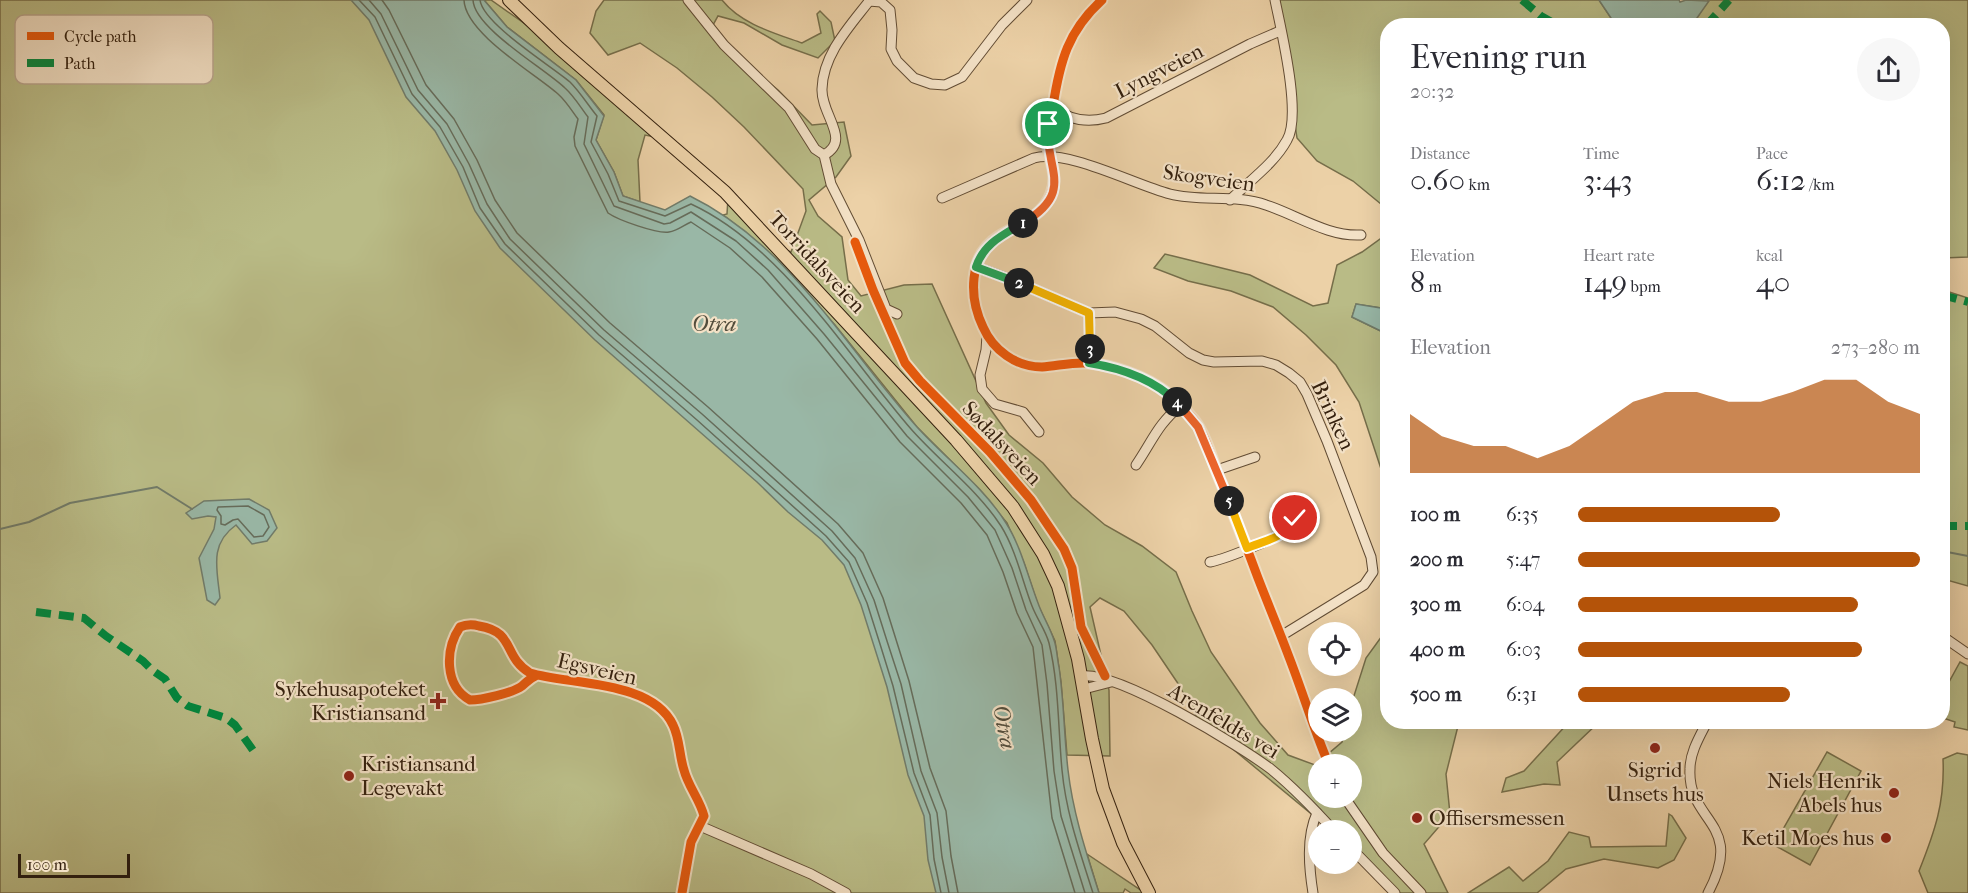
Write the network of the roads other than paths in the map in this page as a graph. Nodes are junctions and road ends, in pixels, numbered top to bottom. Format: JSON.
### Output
{"nodes":[{"id":1,"x":509,"y":0,"type":"edge"},
{"id":2,"x":688,"y":0,"type":"edge"},
{"id":3,"x":870,"y":0,"type":"edge"},
{"id":4,"x":1027,"y":0,"type":"edge"},
{"id":5,"x":1102,"y":0,"type":"edge"},
{"id":6,"x":1275,"y":0,"type":"edge"},
{"id":7,"x":1280,"y":31,"type":"junction"},
{"id":8,"x":1053,"y":107,"type":"junction"},
{"id":9,"x":824,"y":155,"type":"junction"},
{"id":10,"x":1051,"y":155,"type":"junction"},
{"id":11,"x":942,"y":198,"type":"dead end"},
{"id":12,"x":1230,"y":200,"type":"junction"},
{"id":13,"x":1361,"y":235,"type":"dead end"},
{"id":14,"x":976,"y":267,"type":"junction"},
{"id":15,"x":1089,"y":313,"type":"junction"},
{"id":16,"x":897,"y":314,"type":"dead end"},
{"id":17,"x":987,"y":335,"type":"junction"},
{"id":18,"x":1089,"y":363,"type":"junction"},
{"id":19,"x":1181,"y":405,"type":"junction"},
{"id":20,"x":1039,"y":432,"type":"dead end"},
{"id":21,"x":1255,"y":457,"type":"dead end"},
{"id":22,"x":1136,"y":465,"type":"dead end"},
{"id":23,"x":1217,"y":470,"type":"junction"},
{"id":24,"x":1295,"y":518,"type":"dead end"},
{"id":25,"x":1247,"y":548,"type":"junction"},
{"id":26,"x":1210,"y":562,"type":"dead end"},
{"id":27,"x":1281,"y":636,"type":"junction"},
{"id":28,"x":1950,"y":642,"type":"edge"},
{"id":29,"x":1968,"y":654,"type":"edge"},
{"id":30,"x":537,"y":675,"type":"junction"},
{"id":31,"x":1082,"y":676,"type":"junction"},
{"id":32,"x":1111,"y":682,"type":"junction"},
{"id":33,"x":1084,"y":689,"type":"junction"},
{"id":34,"x":1704,"y":729,"type":"edge"},
{"id":35,"x":1325,"y":754,"type":"edge"},
{"id":36,"x":1352,"y":808,"type":"edge"},
{"id":37,"x":1317,"y":813,"type":"junction"},
{"id":38,"x":1324,"y":820,"type":"edge"},
{"id":39,"x":700,"y":826,"type":"junction"},
{"id":40,"x":1362,"y":859,"type":"edge"},
{"id":41,"x":682,"y":893,"type":"edge"},
{"id":42,"x":846,"y":893,"type":"edge"},
{"id":43,"x":1149,"y":893,"type":"edge"},
{"id":44,"x":1312,"y":893,"type":"edge"},
{"id":45,"x":1395,"y":893,"type":"edge"},
{"id":46,"x":1421,"y":893,"type":"edge"},
{"id":47,"x":1708,"y":893,"type":"edge"}],
"edges":[{"from":1,"to":31,"type":"main road","name":"Torridalsveien"},
{"from":2,"to":9,"type":"street"},
{"from":3,"to":4,"type":"street"},
{"from":3,"to":9,"type":"street"},
{"from":5,"to":8,"type":"street"},
{"from":6,"to":7,"type":"street"},
{"from":7,"to":8,"type":"street","name":"Lyngveien"},
{"from":7,"to":12,"type":"street"},
{"from":8,"to":10,"type":"street"},
{"from":9,"to":16,"type":"street"},
{"from":10,"to":11,"type":"street"},
{"from":10,"to":12,"type":"street","name":"Skogveien"},
{"from":10,"to":14,"type":"street"},
{"from":12,"to":13,"type":"street","name":"Skogveien"},
{"from":14,"to":15,"type":"street","name":"Brinken"},
{"from":14,"to":17,"type":"street"},
{"from":15,"to":18,"type":"street"},
{"from":15,"to":27,"type":"street","name":"Brinken"},
{"from":17,"to":18,"type":"street"},
{"from":17,"to":20,"type":"street"},
{"from":18,"to":19,"type":"street"},
{"from":19,"to":22,"type":"street"},
{"from":19,"to":23,"type":"street"},
{"from":21,"to":23,"type":"street"},
{"from":23,"to":25,"type":"street"},
{"from":24,"to":25,"type":"street"},
{"from":25,"to":26,"type":"street"},
{"from":25,"to":27,"type":"street"},
{"from":27,"to":35,"type":"street"},
{"from":28,"to":29,"type":"street"},
{"from":30,"to":30,"type":"street","name":"Egsveien"},
{"from":30,"to":39,"type":"street","name":"Egsveien"},
{"from":31,"to":32,"type":"street","name":"Arenfeldts vei"},
{"from":31,"to":33,"type":"main road","name":"Torridalsveien"},
{"from":32,"to":33,"type":"street"},
{"from":32,"to":37,"type":"street","name":"Arenfeldts vei"},
{"from":33,"to":43,"type":"main road","name":"Torridalsveien"},
{"from":34,"to":47,"type":"street"},
{"from":36,"to":46,"type":"street"},
{"from":37,"to":38,"type":"street","name":"Arenfeldts vei"},
{"from":37,"to":44,"type":"street"},
{"from":39,"to":41,"type":"street"},
{"from":39,"to":42,"type":"street"},
{"from":40,"to":45,"type":"street"}]}
